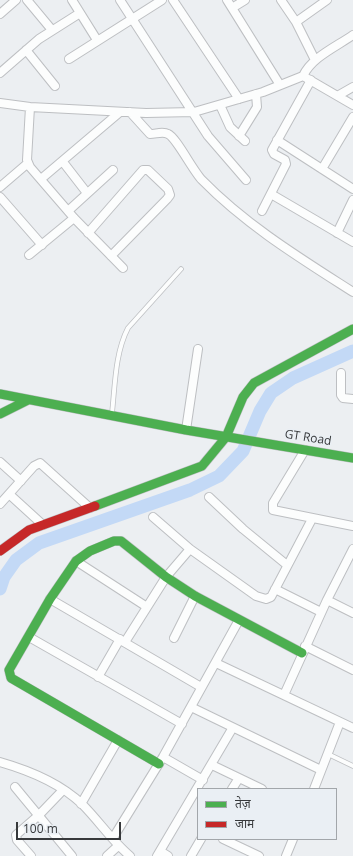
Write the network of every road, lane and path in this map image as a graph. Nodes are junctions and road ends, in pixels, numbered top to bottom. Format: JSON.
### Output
{"nodes":[{"id":1,"x":16,"y":0,"type":"edge"},
{"id":2,"x":27,"y":0,"type":"edge"},
{"id":3,"x":72,"y":0,"type":"edge"},
{"id":4,"x":120,"y":0,"type":"edge"},
{"id":5,"x":162,"y":0,"type":"edge"},
{"id":6,"x":174,"y":0,"type":"edge"},
{"id":7,"x":227,"y":0,"type":"edge"},
{"id":8,"x":245,"y":0,"type":"edge"},
{"id":9,"x":281,"y":0,"type":"edge"},
{"id":10,"x":327,"y":0,"type":"edge"},
{"id":11,"x":232,"y":8,"type":"junction"},
{"id":12,"x":80,"y":13,"type":"junction"},
{"id":13,"x":0,"y":14,"type":"edge"},
{"id":14,"x":132,"y":19,"type":"junction"},
{"id":15,"x":296,"y":22,"type":"junction"},
{"id":16,"x":52,"y":30,"type":"junction"},
{"id":17,"x":353,"y":35,"type":"edge"},
{"id":18,"x":97,"y":40,"type":"junction"},
{"id":19,"x":26,"y":50,"type":"junction"},
{"id":20,"x":69,"y":59,"type":"dead end"},
{"id":21,"x":315,"y":60,"type":"junction"},
{"id":22,"x":0,"y":73,"type":"edge"},
{"id":23,"x":303,"y":76,"type":"junction"},
{"id":24,"x":311,"y":80,"type":"junction"},
{"id":25,"x":280,"y":85,"type":"junction"},
{"id":26,"x":55,"y":86,"type":"dead end"},
{"id":27,"x":353,"y":87,"type":"edge"},
{"id":28,"x":256,"y":94,"type":"junction"},
{"id":29,"x":339,"y":95,"type":"junction"},
{"id":30,"x":239,"y":100,"type":"junction"},
{"id":31,"x":0,"y":103,"type":"edge"},
{"id":32,"x":220,"y":104,"type":"junction"},
{"id":33,"x":353,"y":105,"type":"edge"},
{"id":34,"x":30,"y":107,"type":"junction"},
{"id":35,"x":120,"y":112,"type":"junction"},
{"id":36,"x":130,"y":112,"type":"junction"},
{"id":37,"x":194,"y":112,"type":"junction"},
{"id":38,"x":353,"y":117,"type":"edge"},
{"id":39,"x":277,"y":140,"type":"junction"},
{"id":40,"x":63,"y":162,"type":"junction"},
{"id":41,"x":28,"y":163,"type":"junction"},
{"id":42,"x":322,"y":169,"type":"junction"},
{"id":43,"x":113,"y":170,"type":"dead end"},
{"id":44,"x":41,"y":179,"type":"junction"},
{"id":45,"x":246,"y":180,"type":"dead end"},
{"id":46,"x":0,"y":187,"type":"edge"},
{"id":47,"x":353,"y":189,"type":"edge"},
{"id":48,"x":88,"y":193,"type":"junction"},
{"id":49,"x":271,"y":194,"type":"junction"},
{"id":50,"x":0,"y":197,"type":"edge"},
{"id":51,"x":353,"y":200,"type":"edge"},
{"id":52,"x":68,"y":211,"type":"junction"},
{"id":53,"x":262,"y":211,"type":"dead end"},
{"id":54,"x":74,"y":218,"type":"junction"},
{"id":55,"x":88,"y":233,"type":"junction"},
{"id":56,"x":337,"y":233,"type":"junction"},
{"id":57,"x":353,"y":242,"type":"edge"},
{"id":58,"x":42,"y":245,"type":"junction"},
{"id":59,"x":29,"y":255,"type":"dead end"},
{"id":60,"x":111,"y":256,"type":"junction"},
{"id":61,"x":123,"y":268,"type":"dead end"},
{"id":62,"x":181,"y":269,"type":"dead end"},
{"id":63,"x":353,"y":292,"type":"edge"},
{"id":64,"x":353,"y":329,"type":"edge"},
{"id":65,"x":198,"y":349,"type":"dead end"},
{"id":66,"x":341,"y":373,"type":"dead end"},
{"id":67,"x":0,"y":394,"type":"edge"},
{"id":68,"x":28,"y":400,"type":"junction"},
{"id":69,"x":353,"y":400,"type":"edge"},
{"id":70,"x":0,"y":414,"type":"edge"},
{"id":71,"x":112,"y":416,"type":"junction"},
{"id":72,"x":186,"y":430,"type":"junction"},
{"id":73,"x":229,"y":437,"type":"junction"},
{"id":74,"x":305,"y":450,"type":"junction"},
{"id":75,"x":353,"y":458,"type":"edge"},
{"id":76,"x":0,"y":462,"type":"edge"},
{"id":77,"x":21,"y":481,"type":"junction"},
{"id":78,"x":9,"y":494,"type":"junction"},
{"id":79,"x":210,"y":497,"type":"dead end"},
{"id":80,"x":0,"y":504,"type":"edge"},
{"id":81,"x":90,"y":508,"type":"junction"},
{"id":82,"x":153,"y":517,"type":"dead end"},
{"id":83,"x":312,"y":518,"type":"junction"},
{"id":84,"x":43,"y":524,"type":"junction"},
{"id":85,"x":353,"y":526,"type":"edge"},
{"id":86,"x":190,"y":548,"type":"junction"},
{"id":87,"x":0,"y":551,"type":"edge"},
{"id":88,"x":352,"y":553,"type":"edge"},
{"id":89,"x":76,"y":561,"type":"junction"},
{"id":90,"x":288,"y":565,"type":"junction"},
{"id":91,"x":166,"y":577,"type":"junction"},
{"id":92,"x":275,"y":589,"type":"junction"},
{"id":93,"x":195,"y":596,"type":"junction"},
{"id":94,"x":50,"y":599,"type":"junction"},
{"id":95,"x":327,"y":600,"type":"junction"},
{"id":96,"x":147,"y":607,"type":"junction"},
{"id":97,"x":321,"y":612,"type":"junction"},
{"id":98,"x":353,"y":613,"type":"edge"},
{"id":99,"x":239,"y":620,"type":"junction"},
{"id":100,"x":28,"y":638,"type":"junction"},
{"id":101,"x":174,"y":638,"type":"dead end"},
{"id":102,"x":122,"y":640,"type":"junction"},
{"id":103,"x":303,"y":650,"type":"junction"},
{"id":104,"x":216,"y":663,"type":"junction"},
{"id":105,"x":353,"y":670,"type":"edge"},
{"id":106,"x":98,"y":677,"type":"junction"},
{"id":107,"x":201,"y":687,"type":"junction"},
{"id":108,"x":284,"y":695,"type":"junction"},
{"id":109,"x":191,"y":707,"type":"junction"},
{"id":110,"x":340,"y":722,"type":"junction"},
{"id":111,"x":182,"y":724,"type":"junction"},
{"id":112,"x":353,"y":728,"type":"edge"},
{"id":113,"x":232,"y":729,"type":"junction"},
{"id":114,"x":118,"y":740,"type":"junction"},
{"id":115,"x":328,"y":754,"type":"junction"},
{"id":116,"x":161,"y":761,"type":"junction"},
{"id":117,"x":0,"y":762,"type":"edge"},
{"id":118,"x":212,"y":765,"type":"junction"},
{"id":119,"x":353,"y":766,"type":"edge"},
{"id":120,"x":321,"y":770,"type":"junction"},
{"id":121,"x":238,"y":778,"type":"junction"},
{"id":122,"x":203,"y":780,"type":"junction"},
{"id":123,"x":15,"y":787,"type":"dead end"},
{"id":124,"x":198,"y":788,"type":"edge"},
{"id":125,"x":233,"y":788,"type":"edge"},
{"id":126,"x":260,"y":788,"type":"edge"},
{"id":127,"x":314,"y":788,"type":"edge"},
{"id":128,"x":63,"y":790,"type":"junction"},
{"id":129,"x":197,"y":790,"type":"edge"},
{"id":130,"x":81,"y":804,"type":"junction"},
{"id":131,"x":39,"y":815,"type":"junction"},
{"id":132,"x":113,"y":838,"type":"junction"},
{"id":133,"x":200,"y":840,"type":"edge"},
{"id":134,"x":225,"y":840,"type":"edge"},
{"id":135,"x":293,"y":840,"type":"edge"},
{"id":136,"x":118,"y":846,"type":"junction"},
{"id":137,"x":158,"y":854,"type":"edge"},
{"id":138,"x":32,"y":856,"type":"edge"},
{"id":139,"x":72,"y":856,"type":"edge"},
{"id":140,"x":107,"y":856,"type":"edge"},
{"id":141,"x":130,"y":856,"type":"edge"},
{"id":142,"x":168,"y":856,"type":"edge"},
{"id":143,"x":190,"y":856,"type":"edge"},
{"id":144,"x":259,"y":856,"type":"edge"},
{"id":145,"x":286,"y":856,"type":"edge"}],
"edges":[{"from":1,"to":13,"type":"street"},
{"from":2,"to":16,"type":"street"},
{"from":3,"to":12,"type":"street"},
{"from":4,"to":14,"type":"street"},
{"from":5,"to":14,"type":"street"},
{"from":6,"to":30,"type":"street"},
{"from":7,"to":11,"type":"street"},
{"from":8,"to":11,"type":"street"},
{"from":9,"to":15,"type":"street"},
{"from":10,"to":15,"type":"street"},
{"from":11,"to":25,"type":"street"},
{"from":12,"to":16,"type":"street"},
{"from":12,"to":18,"type":"street"},
{"from":14,"to":18,"type":"street"},
{"from":14,"to":37,"type":"street"},
{"from":15,"to":21,"type":"street"},
{"from":16,"to":19,"type":"street"},
{"from":17,"to":21,"type":"street"},
{"from":18,"to":20,"type":"street"},
{"from":19,"to":22,"type":"street"},
{"from":19,"to":26,"type":"street"},
{"from":21,"to":23,"type":"street"},
{"from":23,"to":24,"type":"street"},
{"from":23,"to":25,"type":"street"},
{"from":24,"to":29,"type":"street"},
{"from":24,"to":39,"type":"street"},
{"from":25,"to":28,"type":"street"},
{"from":27,"to":29,"type":"street"},
{"from":28,"to":30,"type":"street"},
{"from":28,"to":32,"type":"street"},
{"from":29,"to":33,"type":"street"},
{"from":30,"to":32,"type":"street"},
{"from":31,"to":34,"type":"street"},
{"from":32,"to":37,"type":"street"},
{"from":34,"to":35,"type":"street"},
{"from":34,"to":41,"type":"street"},
{"from":35,"to":36,"type":"street"},
{"from":35,"to":40,"type":"street"},
{"from":36,"to":37,"type":"street"},
{"from":36,"to":63,"type":"street"},
{"from":37,"to":45,"type":"street"},
{"from":38,"to":42,"type":"street"},
{"from":39,"to":42,"type":"street"},
{"from":39,"to":49,"type":"street"},
{"from":40,"to":44,"type":"street"},
{"from":40,"to":48,"type":"street"},
{"from":41,"to":44,"type":"street"},
{"from":41,"to":46,"type":"street"},
{"from":42,"to":47,"type":"street"},
{"from":43,"to":48,"type":"street"},
{"from":44,"to":52,"type":"street"},
{"from":48,"to":52,"type":"street"},
{"from":49,"to":53,"type":"street"},
{"from":49,"to":56,"type":"street"},
{"from":50,"to":58,"type":"street"},
{"from":51,"to":56,"type":"street"},
{"from":52,"to":54,"type":"street"},
{"from":54,"to":55,"type":"street"},
{"from":54,"to":58,"type":"street"},
{"from":55,"to":60,"type":"street"},
{"from":55,"to":60,"type":"street"},
{"from":56,"to":57,"type":"street"},
{"from":58,"to":59,"type":"street"},
{"from":60,"to":61,"type":"street"},
{"from":62,"to":71,"type":"lane"},
{"from":64,"to":73,"type":"street"},
{"from":65,"to":72,"type":"street"},
{"from":66,"to":69,"type":"street"},
{"from":67,"to":68,"type":"street","name":"GT Road"},
{"from":68,"to":70,"type":"street"},
{"from":68,"to":71,"type":"street","name":"GT Road"},
{"from":71,"to":72,"type":"street","name":"GT Road"},
{"from":72,"to":73,"type":"street","name":"GT Road"},
{"from":73,"to":74,"type":"street","name":"GT Road"},
{"from":73,"to":81,"type":"street"},
{"from":74,"to":75,"type":"street","name":"GT Road"},
{"from":74,"to":83,"type":"street"},
{"from":76,"to":77,"type":"street"},
{"from":77,"to":78,"type":"street"},
{"from":77,"to":81,"type":"street"},
{"from":78,"to":80,"type":"street"},
{"from":78,"to":84,"type":"street"},
{"from":79,"to":90,"type":"street"},
{"from":81,"to":84,"type":"street"},
{"from":82,"to":86,"type":"street"},
{"from":83,"to":85,"type":"street"},
{"from":83,"to":90,"type":"street"},
{"from":84,"to":87,"type":"street"},
{"from":86,"to":91,"type":"street"},
{"from":86,"to":92,"type":"street"},
{"from":88,"to":95,"type":"street"},
{"from":89,"to":91,"type":"street"},
{"from":89,"to":94,"type":"street"},
{"from":89,"to":96,"type":"street"},
{"from":90,"to":92,"type":"street"},
{"from":91,"to":93,"type":"street"},
{"from":91,"to":96,"type":"street"},
{"from":92,"to":97,"type":"street"},
{"from":93,"to":99,"type":"street"},
{"from":93,"to":101,"type":"street"},
{"from":94,"to":100,"type":"street"},
{"from":94,"to":102,"type":"street"},
{"from":95,"to":97,"type":"street"},
{"from":95,"to":98,"type":"street"},
{"from":96,"to":102,"type":"street"},
{"from":97,"to":103,"type":"street"},
{"from":99,"to":103,"type":"street"},
{"from":99,"to":104,"type":"street"},
{"from":100,"to":106,"type":"street"},
{"from":100,"to":114,"type":"street"},
{"from":102,"to":106,"type":"street"},
{"from":102,"to":107,"type":"street"},
{"from":103,"to":105,"type":"street"},
{"from":103,"to":108,"type":"street"},
{"from":104,"to":107,"type":"street"},
{"from":104,"to":108,"type":"street"},
{"from":106,"to":111,"type":"street"},
{"from":107,"to":109,"type":"street"},
{"from":108,"to":110,"type":"street"},
{"from":109,"to":111,"type":"street"},
{"from":109,"to":113,"type":"street"},
{"from":110,"to":112,"type":"street"},
{"from":110,"to":115,"type":"street"},
{"from":111,"to":116,"type":"street"},
{"from":113,"to":118,"type":"street"},
{"from":113,"to":120,"type":"street"},
{"from":114,"to":116,"type":"street"},
{"from":114,"to":130,"type":"street"},
{"from":115,"to":119,"type":"lane"},
{"from":115,"to":120,"type":"street"},
{"from":116,"to":122,"type":"street"},
{"from":116,"to":132,"type":"street"},
{"from":117,"to":128,"type":"street"},
{"from":118,"to":121,"type":"street"},
{"from":118,"to":122,"type":"street"},
{"from":120,"to":127,"type":"street"},
{"from":121,"to":125,"type":"street"},
{"from":121,"to":126,"type":"street"},
{"from":122,"to":124,"type":"street"},
{"from":123,"to":131,"type":"street"},
{"from":128,"to":130,"type":"street"},
{"from":128,"to":131,"type":"street"},
{"from":129,"to":137,"type":"street"},
{"from":130,"to":132,"type":"street"},
{"from":131,"to":138,"type":"street"},
{"from":131,"to":139,"type":"street"},
{"from":132,"to":136,"type":"street"},
{"from":133,"to":143,"type":"street"},
{"from":134,"to":144,"type":"street"},
{"from":135,"to":145,"type":"street"},
{"from":136,"to":140,"type":"street"},
{"from":136,"to":141,"type":"street"},
{"from":137,"to":142,"type":"street"}]}
